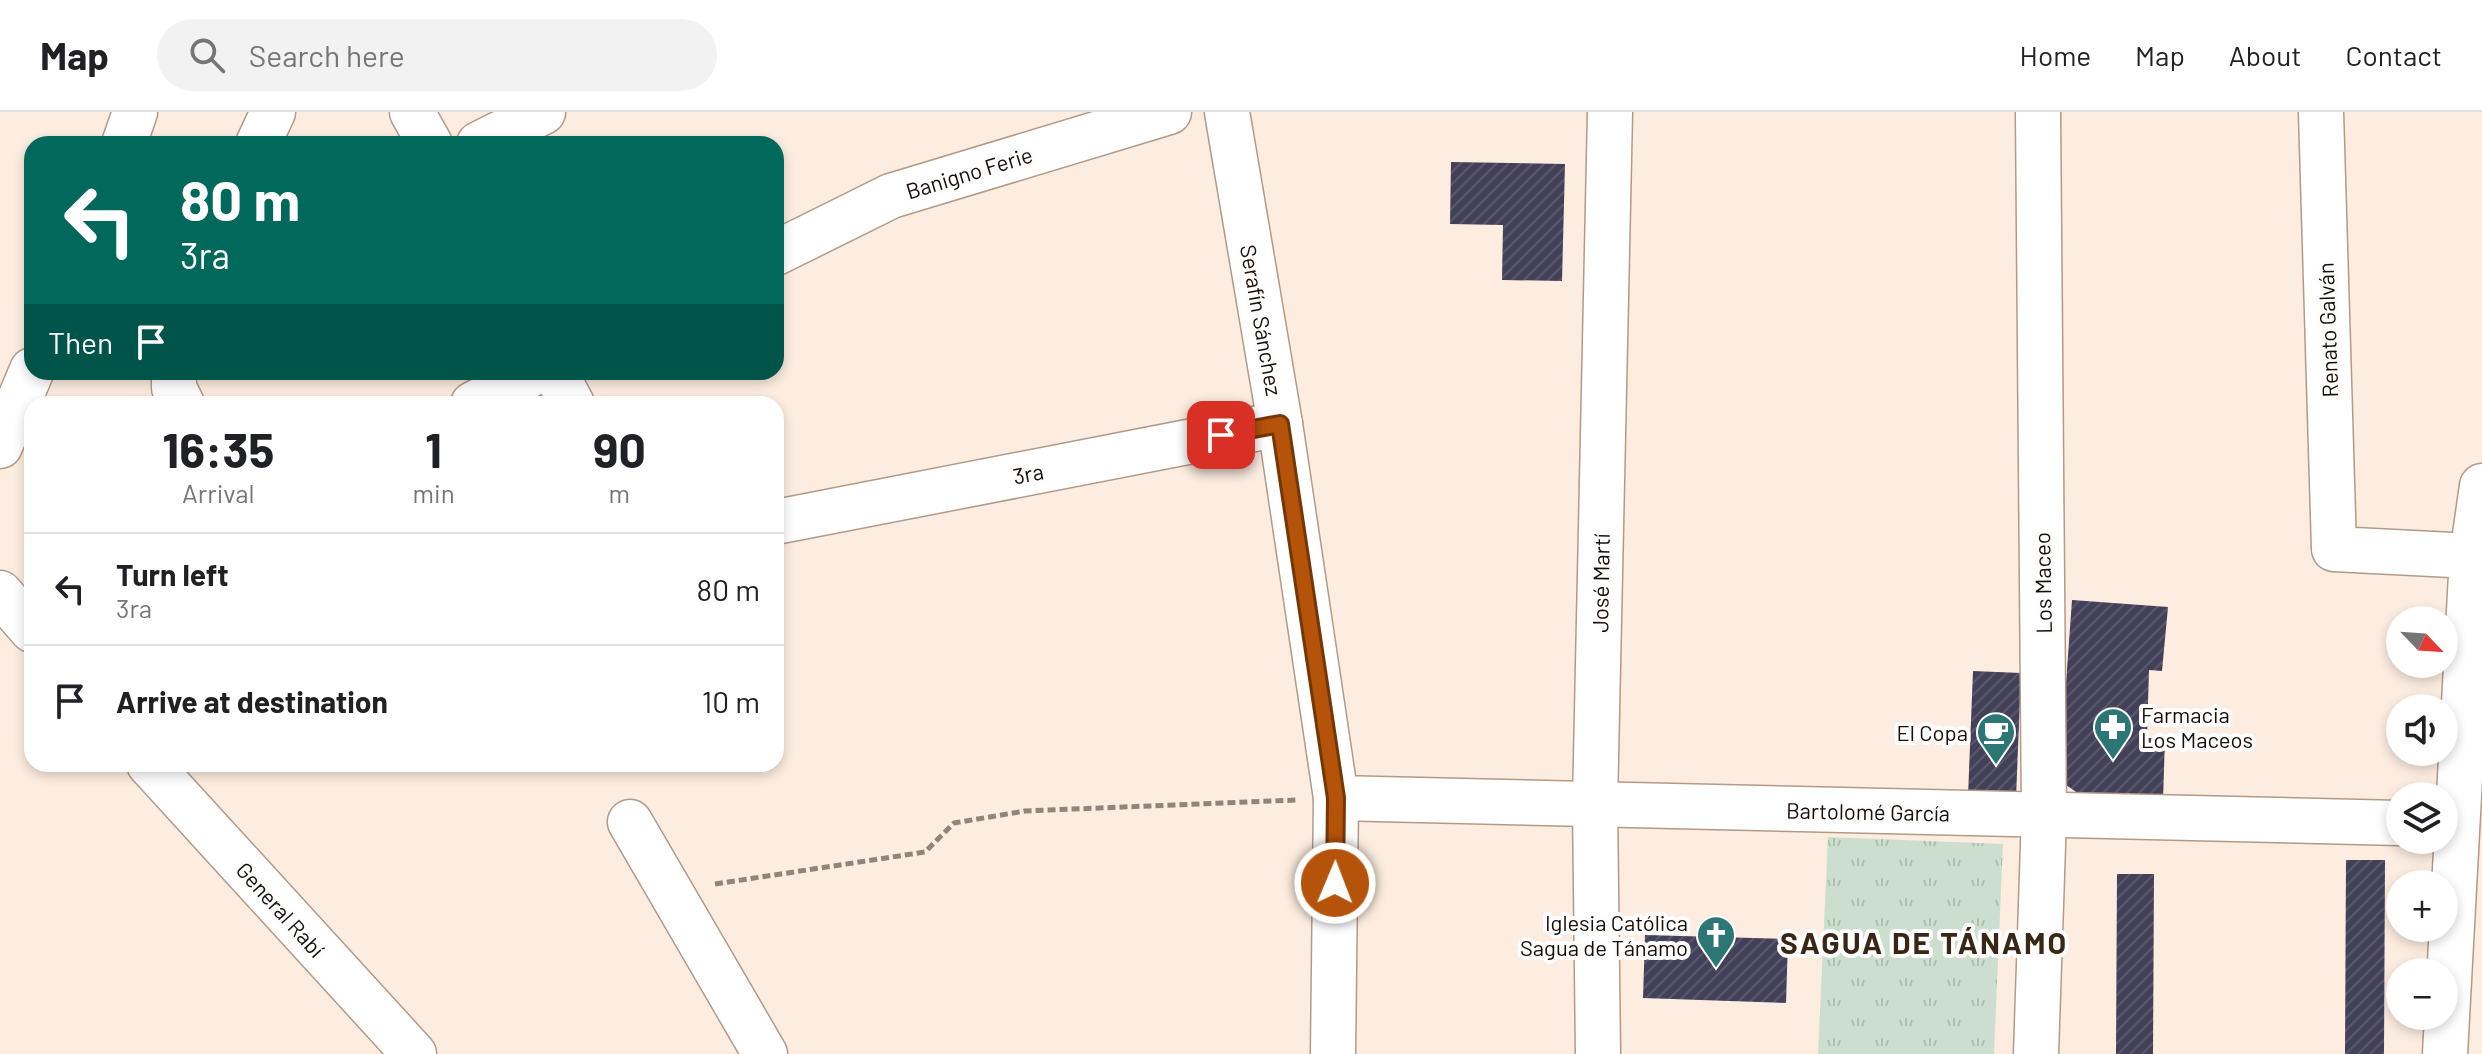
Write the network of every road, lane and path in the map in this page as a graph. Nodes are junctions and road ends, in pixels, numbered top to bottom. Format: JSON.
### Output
{"nodes":[{"id":1,"x":135,"y":112,"type":"edge"},
{"id":2,"x":273,"y":112,"type":"edge"},
{"id":3,"x":412,"y":112,"type":"edge"},
{"id":4,"x":543,"y":112,"type":"edge"},
{"id":5,"x":1169,"y":112,"type":"edge"},
{"id":6,"x":1227,"y":112,"type":"edge"},
{"id":7,"x":1610,"y":112,"type":"edge"},
{"id":8,"x":2038,"y":112,"type":"edge"},
{"id":9,"x":2321,"y":112,"type":"edge"},
{"id":10,"x":127,"y":136,"type":"edge"},
{"id":11,"x":262,"y":136,"type":"edge"},
{"id":12,"x":426,"y":136,"type":"edge"},
{"id":13,"x":495,"y":136,"type":"edge"},
{"id":14,"x":784,"y":249,"type":"edge"},
{"id":15,"x":28,"y":380,"type":"edge"},
{"id":16,"x":520,"y":380,"type":"edge"},
{"id":17,"x":489,"y":396,"type":"edge"},
{"id":18,"x":1280,"y":424,"type":"junction"},
{"id":19,"x":0,"y":446,"type":"edge"},
{"id":20,"x":2482,"y":486,"type":"edge"},
{"id":21,"x":784,"y":520,"type":"edge"},
{"id":22,"x":2472,"y":556,"type":"junction"},
{"id":23,"x":0,"y":593,"type":"edge"},
{"id":24,"x":24,"y":621,"type":"edge"},
{"id":25,"x":156,"y":772,"type":"edge"},
{"id":26,"x":1336,"y":798,"type":"junction"},
{"id":27,"x":1595,"y":804,"type":"junction"},
{"id":28,"x":2044,"y":815,"type":"junction"},
{"id":29,"x":630,"y":822,"type":"dead end"},
{"id":30,"x":2386,"y":823,"type":"edge"},
{"id":31,"x":2461,"y":824,"type":"edge"},
{"id":32,"x":670,"y":891,"type":"junction"},
{"id":33,"x":414,"y":1054,"type":"edge"},
{"id":34,"x":765,"y":1054,"type":"edge"},
{"id":35,"x":1333,"y":1054,"type":"edge"},
{"id":36,"x":1598,"y":1054,"type":"edge"},
{"id":37,"x":2036,"y":1054,"type":"edge"},
{"id":38,"x":2445,"y":1054,"type":"edge"}],
"edges":[{"from":1,"to":10,"type":"street"},
{"from":2,"to":11,"type":"street"},
{"from":3,"to":12,"type":"street"},
{"from":4,"to":13,"type":"street"},
{"from":5,"to":14,"type":"street","name":"Banigno Ferie"},
{"from":6,"to":18,"type":"street","name":"Serafín Sánchez"},
{"from":7,"to":27,"type":"street","name":"José Martí"},
{"from":8,"to":28,"type":"street","name":"Los Maceo"},
{"from":9,"to":22,"type":"street","name":"Renato Galván"},
{"from":15,"to":19,"type":"street"},
{"from":16,"to":17,"type":"street"},
{"from":18,"to":21,"type":"street","name":"3ra"},
{"from":18,"to":26,"type":"street","name":"Serafín Sánchez"},
{"from":20,"to":22,"type":"street"},
{"from":22,"to":31,"type":"street"},
{"from":23,"to":24,"type":"street"},
{"from":25,"to":33,"type":"street","name":"General Rabí"},
{"from":26,"to":27,"type":"street","name":"Bartolomé García"},
{"from":26,"to":32,"type":"path"},
{"from":26,"to":35,"type":"street","name":"Serafín Sánchez"},
{"from":27,"to":28,"type":"street","name":"Bartolomé García"},
{"from":27,"to":36,"type":"street","name":"José Martí"},
{"from":28,"to":30,"type":"street","name":"Bartolomé García"},
{"from":28,"to":37,"type":"street","name":"Los Maceo"},
{"from":29,"to":32,"type":"street"},
{"from":31,"to":38,"type":"street"},
{"from":32,"to":34,"type":"street"}]}
